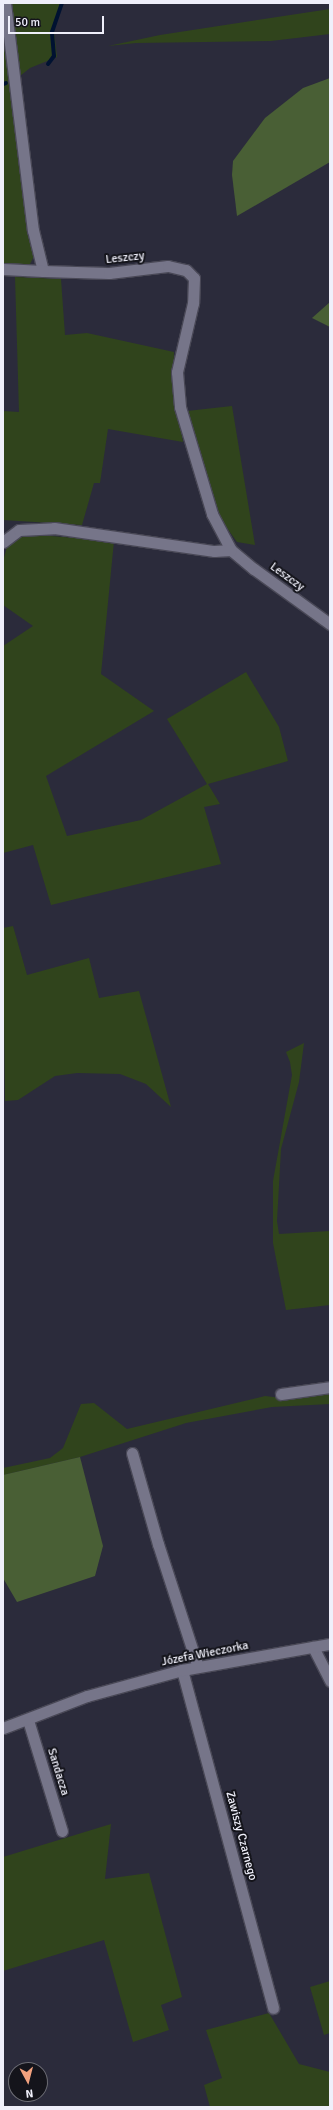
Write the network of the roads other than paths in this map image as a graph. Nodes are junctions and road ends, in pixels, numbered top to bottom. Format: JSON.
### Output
{"nodes":[{"id":1,"x":5,"y":3,"type":"edge"},
{"id":2,"x":3,"y":269,"type":"edge"},
{"id":3,"x":43,"y":271,"type":"junction"},
{"id":4,"x":3,"y":542,"type":"edge"},
{"id":5,"x":232,"y":550,"type":"junction"},
{"id":6,"x":330,"y":624,"type":"edge"},
{"id":7,"x":330,"y":1388,"type":"edge"},
{"id":8,"x":281,"y":1394,"type":"dead end"},
{"id":9,"x":132,"y":1453,"type":"dead end"},
{"id":10,"x":330,"y":1644,"type":"edge"},
{"id":11,"x":313,"y":1647,"type":"junction"},
{"id":12,"x":198,"y":1667,"type":"junction"},
{"id":13,"x":182,"y":1670,"type":"junction"},
{"id":14,"x":330,"y":1681,"type":"edge"},
{"id":15,"x":28,"y":1720,"type":"junction"},
{"id":16,"x":3,"y":1728,"type":"edge"},
{"id":17,"x":62,"y":1831,"type":"dead end"},
{"id":18,"x":273,"y":2008,"type":"dead end"}],
"edges":[{"from":1,"to":3,"type":"street"},
{"from":2,"to":3,"type":"street","name":"Leszczy"},
{"from":3,"to":5,"type":"street","name":"Leszczy"},
{"from":4,"to":5,"type":"street"},
{"from":5,"to":6,"type":"street","name":"Leszczy"},
{"from":7,"to":8,"type":"street"},
{"from":9,"to":12,"type":"street"},
{"from":10,"to":11,"type":"street","name":"Józefa Wieczorka"},
{"from":11,"to":12,"type":"street","name":"Józefa Wieczorka"},
{"from":11,"to":14,"type":"street"},
{"from":12,"to":13,"type":"street","name":"Józefa Wieczorka"},
{"from":13,"to":15,"type":"street","name":"Józefa Wieczorka"},
{"from":13,"to":18,"type":"street","name":"Zawiszy Czarnego"},
{"from":15,"to":16,"type":"street"},
{"from":15,"to":17,"type":"street","name":"Sandacza"}]}
